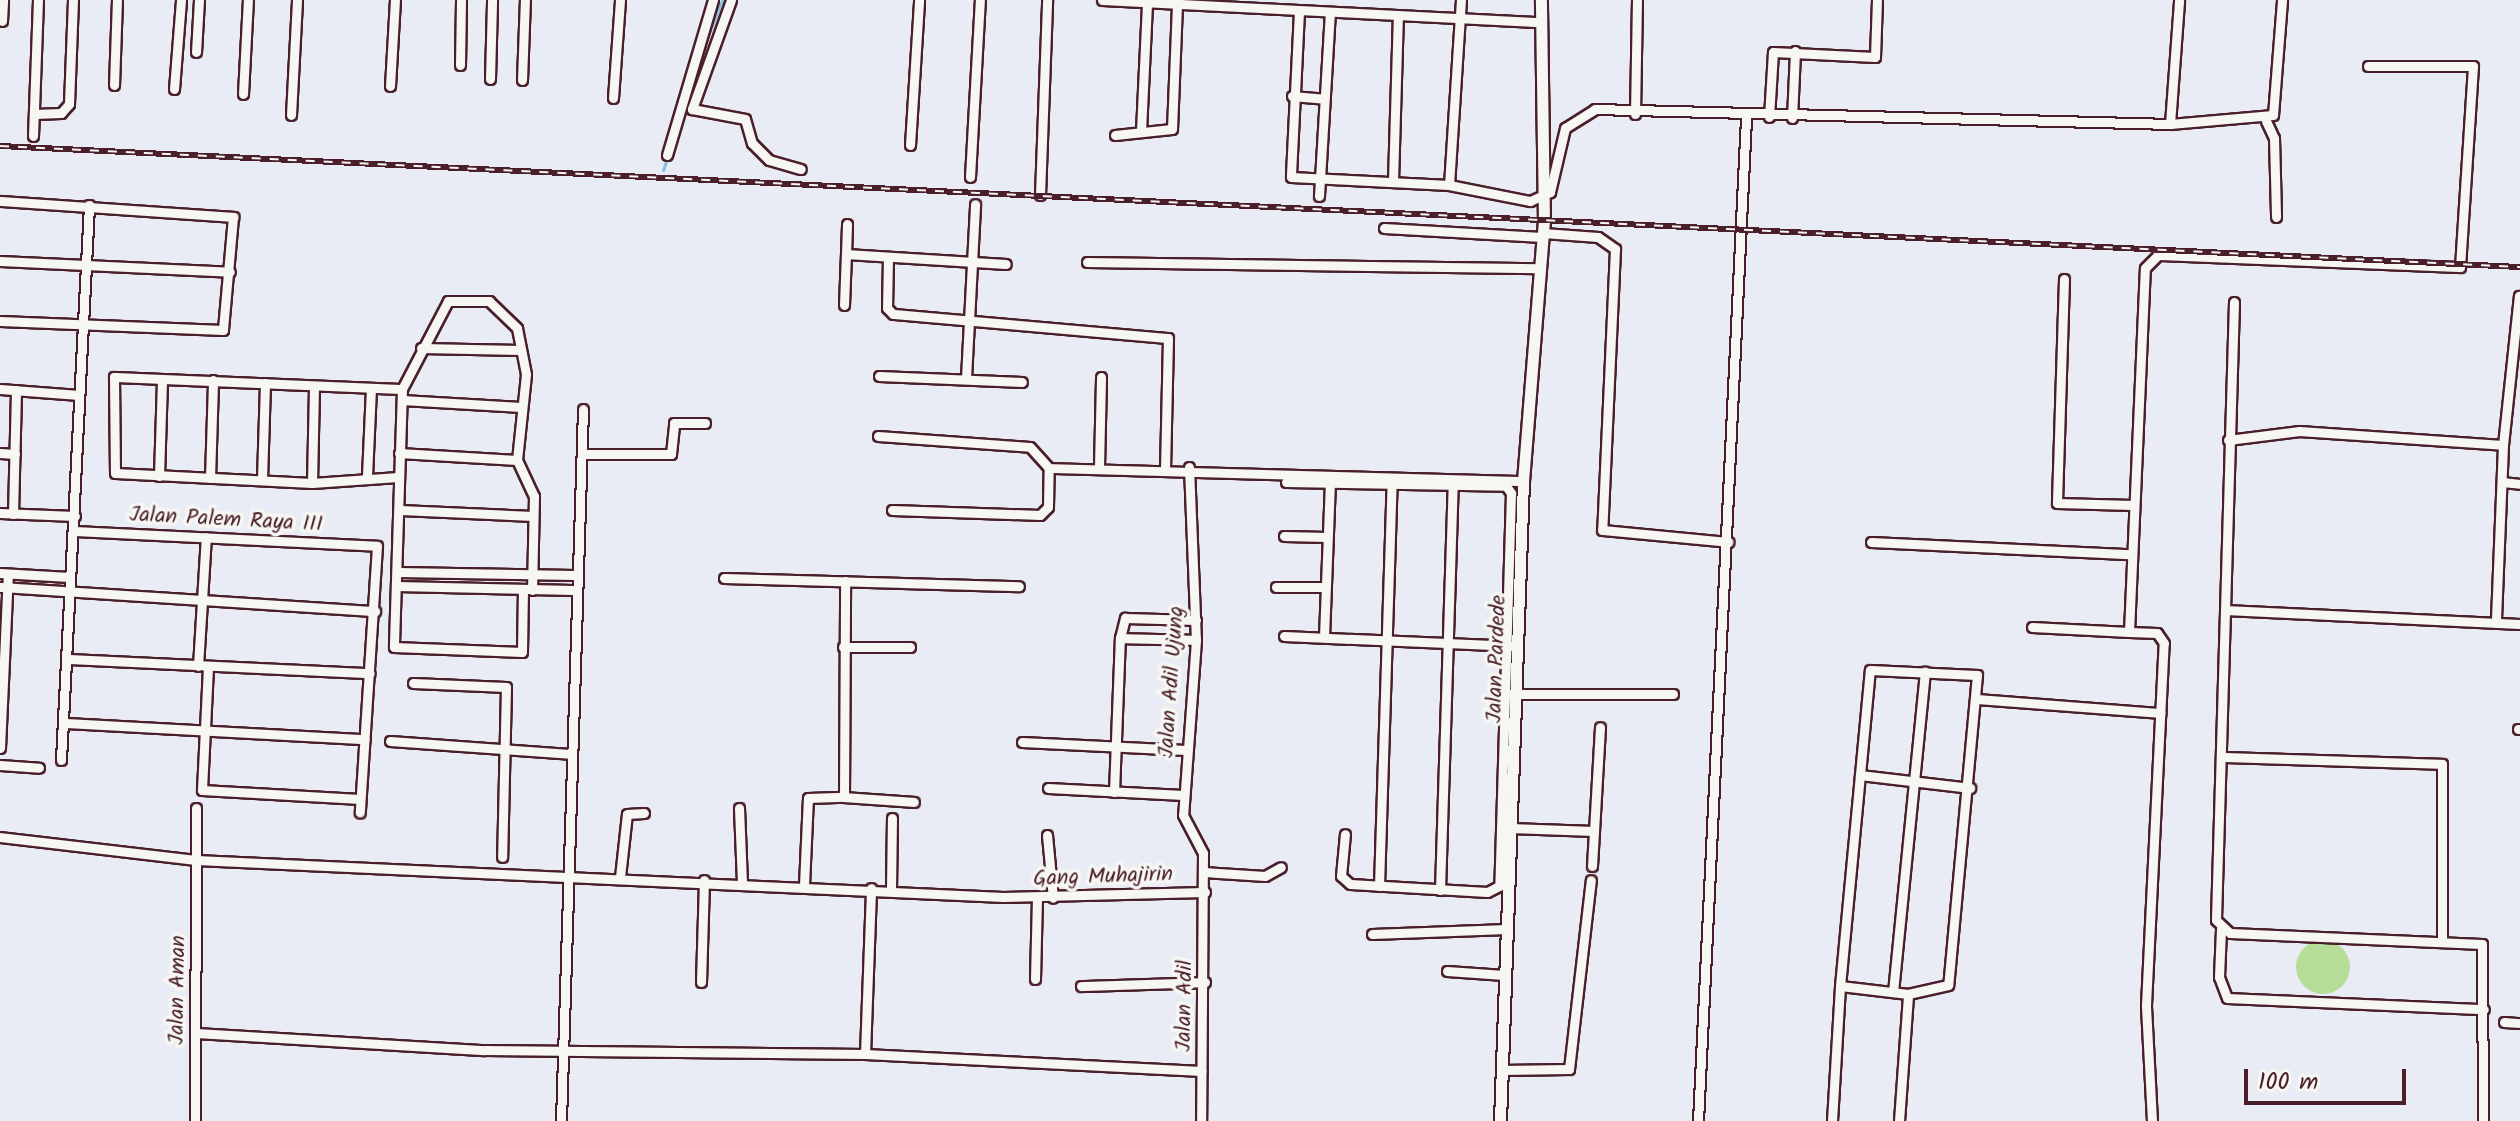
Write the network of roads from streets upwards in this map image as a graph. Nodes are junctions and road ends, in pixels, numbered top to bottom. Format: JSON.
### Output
{"nodes":[{"id":1,"x":3,"y":0,"type":"edge"},
{"id":2,"x":38,"y":0,"type":"edge"},
{"id":3,"x":73,"y":0,"type":"edge"},
{"id":4,"x":117,"y":0,"type":"edge"},
{"id":5,"x":181,"y":0,"type":"edge"},
{"id":6,"x":199,"y":0,"type":"edge"},
{"id":7,"x":248,"y":0,"type":"edge"},
{"id":8,"x":297,"y":0,"type":"edge"},
{"id":9,"x":395,"y":0,"type":"edge"},
{"id":10,"x":461,"y":0,"type":"edge"},
{"id":11,"x":492,"y":0,"type":"edge"},
{"id":12,"x":525,"y":0,"type":"edge"},
{"id":13,"x":620,"y":0,"type":"edge"},
{"id":14,"x":713,"y":0,"type":"edge"},
{"id":15,"x":731,"y":0,"type":"edge"},
{"id":16,"x":919,"y":0,"type":"edge"},
{"id":17,"x":980,"y":0,"type":"edge"},
{"id":18,"x":1047,"y":0,"type":"edge"},
{"id":19,"x":1102,"y":0,"type":"edge"},
{"id":20,"x":1461,"y":0,"type":"edge"},
{"id":21,"x":1541,"y":0,"type":"edge"},
{"id":22,"x":1637,"y":0,"type":"edge"},
{"id":23,"x":1877,"y":0,"type":"edge"},
{"id":24,"x":2179,"y":0,"type":"edge"},
{"id":25,"x":2282,"y":0,"type":"edge"},
{"id":26,"x":1147,"y":4,"type":"junction"},
{"id":27,"x":1177,"y":6,"type":"junction"},
{"id":28,"x":1299,"y":11,"type":"junction"},
{"id":29,"x":1330,"y":12,"type":"junction"},
{"id":30,"x":1398,"y":15,"type":"junction"},
{"id":31,"x":1460,"y":18,"type":"junction"},
{"id":32,"x":2,"y":21,"type":"dead end"},
{"id":33,"x":1540,"y":22,"type":"junction"},
{"id":34,"x":1795,"y":51,"type":"junction"},
{"id":35,"x":196,"y":52,"type":"dead end"},
{"id":36,"x":460,"y":65,"type":"dead end"},
{"id":37,"x":2368,"y":66,"type":"dead end"},
{"id":38,"x":490,"y":79,"type":"dead end"},
{"id":39,"x":522,"y":80,"type":"dead end"},
{"id":40,"x":114,"y":85,"type":"dead end"},
{"id":41,"x":390,"y":86,"type":"dead end"},
{"id":42,"x":174,"y":89,"type":"dead end"},
{"id":43,"x":243,"y":94,"type":"dead end"},
{"id":44,"x":1292,"y":96,"type":"junction"},
{"id":45,"x":613,"y":98,"type":"dead end"},
{"id":46,"x":1324,"y":99,"type":"junction"},
{"id":47,"x":34,"y":114,"type":"junction"},
{"id":48,"x":1635,"y":114,"type":"junction"},
{"id":49,"x":291,"y":115,"type":"dead end"},
{"id":50,"x":1746,"y":117,"type":"junction"},
{"id":51,"x":1769,"y":117,"type":"junction"},
{"id":52,"x":1792,"y":118,"type":"junction"},
{"id":53,"x":2266,"y":121,"type":"junction"},
{"id":54,"x":2170,"y":124,"type":"junction"},
{"id":55,"x":1141,"y":131,"type":"junction"},
{"id":56,"x":1115,"y":135,"type":"dead end"},
{"id":57,"x":33,"y":136,"type":"dead end"},
{"id":58,"x":910,"y":145,"type":"dead end"},
{"id":59,"x":667,"y":155,"type":"dead end"},
{"id":60,"x":801,"y":169,"type":"dead end"},
{"id":61,"x":970,"y":177,"type":"dead end"},
{"id":62,"x":1319,"y":181,"type":"junction"},
{"id":63,"x":1393,"y":181,"type":"junction"},
{"id":64,"x":1449,"y":185,"type":"junction"},
{"id":65,"x":1040,"y":195,"type":"dead end"},
{"id":66,"x":1319,"y":196,"type":"dead end"},
{"id":67,"x":1539,"y":200,"type":"junction"},
{"id":68,"x":0,"y":201,"type":"edge"},
{"id":69,"x":975,"y":204,"type":"dead end"},
{"id":70,"x":89,"y":205,"type":"junction"},
{"id":71,"x":2276,"y":217,"type":"dead end"},
{"id":72,"x":847,"y":224,"type":"dead end"},
{"id":73,"x":1384,"y":228,"type":"dead end"},
{"id":74,"x":1542,"y":235,"type":"junction"},
{"id":75,"x":846,"y":254,"type":"junction"},
{"id":76,"x":888,"y":257,"type":"junction"},
{"id":77,"x":0,"y":261,"type":"edge"},
{"id":78,"x":971,"y":262,"type":"junction"},
{"id":79,"x":1087,"y":262,"type":"dead end"},
{"id":80,"x":86,"y":264,"type":"junction"},
{"id":81,"x":1006,"y":264,"type":"dead end"},
{"id":82,"x":1540,"y":268,"type":"junction"},
{"id":83,"x":230,"y":272,"type":"junction"},
{"id":84,"x":2064,"y":279,"type":"dead end"},
{"id":85,"x":2519,"y":296,"type":"edge"},
{"id":86,"x":2234,"y":302,"type":"dead end"},
{"id":87,"x":844,"y":305,"type":"dead end"},
{"id":88,"x":969,"y":316,"type":"junction"},
{"id":89,"x":0,"y":321,"type":"edge"},
{"id":90,"x":82,"y":324,"type":"junction"},
{"id":91,"x":421,"y":348,"type":"junction"},
{"id":92,"x":520,"y":350,"type":"junction"},
{"id":93,"x":879,"y":376,"type":"dead end"},
{"id":94,"x":1101,"y":377,"type":"dead end"},
{"id":95,"x":966,"y":378,"type":"junction"},
{"id":96,"x":162,"y":379,"type":"junction"},
{"id":97,"x":213,"y":380,"type":"junction"},
{"id":98,"x":1022,"y":382,"type":"dead end"},
{"id":99,"x":265,"y":383,"type":"junction"},
{"id":100,"x":314,"y":386,"type":"junction"},
{"id":101,"x":371,"y":388,"type":"junction"},
{"id":102,"x":0,"y":389,"type":"edge"},
{"id":103,"x":16,"y":390,"type":"junction"},
{"id":104,"x":79,"y":395,"type":"junction"},
{"id":105,"x":402,"y":395,"type":"junction"},
{"id":106,"x":521,"y":407,"type":"junction"},
{"id":107,"x":583,"y":409,"type":"dead end"},
{"id":108,"x":705,"y":423,"type":"dead end"},
{"id":109,"x":878,"y":436,"type":"dead end"},
{"id":110,"x":2228,"y":440,"type":"junction"},
{"id":111,"x":2503,"y":445,"type":"junction"},
{"id":112,"x":0,"y":453,"type":"edge"},
{"id":113,"x":399,"y":453,"type":"junction"},
{"id":114,"x":15,"y":454,"type":"junction"},
{"id":115,"x":582,"y":454,"type":"junction"},
{"id":116,"x":517,"y":460,"type":"junction"},
{"id":117,"x":1099,"y":467,"type":"junction"},
{"id":118,"x":1165,"y":467,"type":"junction"},
{"id":119,"x":1189,"y":467,"type":"junction"},
{"id":120,"x":1049,"y":468,"type":"junction"},
{"id":121,"x":159,"y":476,"type":"junction"},
{"id":122,"x":367,"y":476,"type":"junction"},
{"id":123,"x":398,"y":477,"type":"junction"},
{"id":124,"x":210,"y":478,"type":"junction"},
{"id":125,"x":262,"y":479,"type":"junction"},
{"id":126,"x":1330,"y":481,"type":"junction"},
{"id":127,"x":1523,"y":481,"type":"junction"},
{"id":128,"x":1286,"y":482,"type":"dead end"},
{"id":129,"x":2502,"y":482,"type":"junction"},
{"id":130,"x":312,"y":483,"type":"junction"},
{"id":131,"x":1392,"y":483,"type":"junction"},
{"id":132,"x":2520,"y":484,"type":"edge"},
{"id":133,"x":1453,"y":485,"type":"junction"},
{"id":134,"x":2133,"y":505,"type":"junction"},
{"id":135,"x":400,"y":510,"type":"junction"},
{"id":136,"x":892,"y":510,"type":"dead end"},
{"id":137,"x":0,"y":513,"type":"edge"},
{"id":138,"x":13,"y":514,"type":"junction"},
{"id":139,"x":75,"y":516,"type":"junction"},
{"id":140,"x":533,"y":516,"type":"junction"},
{"id":141,"x":74,"y":531,"type":"junction"},
{"id":142,"x":1284,"y":536,"type":"dead end"},
{"id":143,"x":206,"y":537,"type":"junction"},
{"id":144,"x":1327,"y":537,"type":"junction"},
{"id":145,"x":1728,"y":542,"type":"junction"},
{"id":146,"x":1871,"y":542,"type":"dead end"},
{"id":147,"x":2130,"y":554,"type":"junction"},
{"id":148,"x":398,"y":572,"type":"junction"},
{"id":149,"x":4,"y":574,"type":"edge"},
{"id":150,"x":532,"y":575,"type":"junction"},
{"id":151,"x":574,"y":575,"type":"junction"},
{"id":152,"x":69,"y":577,"type":"junction"},
{"id":153,"x":724,"y":578,"type":"dead end"},
{"id":154,"x":845,"y":581,"type":"junction"},
{"id":155,"x":397,"y":586,"type":"junction"},
{"id":156,"x":1019,"y":586,"type":"dead end"},
{"id":157,"x":4,"y":587,"type":"edge"},
{"id":158,"x":1276,"y":587,"type":"dead end"},
{"id":159,"x":1325,"y":587,"type":"junction"},
{"id":160,"x":69,"y":590,"type":"junction"},
{"id":161,"x":528,"y":590,"type":"junction"},
{"id":162,"x":573,"y":590,"type":"junction"},
{"id":163,"x":200,"y":600,"type":"junction"},
{"id":164,"x":2225,"y":610,"type":"junction"},
{"id":165,"x":375,"y":611,"type":"junction"},
{"id":166,"x":1196,"y":620,"type":"junction"},
{"id":167,"x":2496,"y":623,"type":"junction"},
{"id":168,"x":2520,"y":624,"type":"edge"},
{"id":169,"x":2032,"y":627,"type":"dead end"},
{"id":170,"x":2129,"y":632,"type":"junction"},
{"id":171,"x":1284,"y":636,"type":"dead end"},
{"id":172,"x":1324,"y":637,"type":"junction"},
{"id":173,"x":1120,"y":638,"type":"junction"},
{"id":174,"x":1196,"y":640,"type":"junction"},
{"id":175,"x":1387,"y":641,"type":"junction"},
{"id":176,"x":1446,"y":643,"type":"junction"},
{"id":177,"x":1513,"y":646,"type":"junction"},
{"id":178,"x":843,"y":647,"type":"junction"},
{"id":179,"x":910,"y":647,"type":"dead end"},
{"id":180,"x":3,"y":651,"type":"edge"},
{"id":181,"x":69,"y":659,"type":"junction"},
{"id":182,"x":203,"y":666,"type":"junction"},
{"id":183,"x":1925,"y":672,"type":"junction"},
{"id":184,"x":370,"y":673,"type":"junction"},
{"id":185,"x":413,"y":683,"type":"dead end"},
{"id":186,"x":1517,"y":694,"type":"junction"},
{"id":187,"x":1673,"y":694,"type":"dead end"},
{"id":188,"x":1978,"y":699,"type":"junction"},
{"id":189,"x":1,"y":708,"type":"edge"},
{"id":190,"x":2160,"y":713,"type":"junction"},
{"id":191,"x":66,"y":723,"type":"junction"},
{"id":192,"x":1600,"y":727,"type":"dead end"},
{"id":193,"x":205,"y":731,"type":"junction"},
{"id":194,"x":365,"y":739,"type":"junction"},
{"id":195,"x":390,"y":741,"type":"dead end"},
{"id":196,"x":1022,"y":742,"type":"dead end"},
{"id":197,"x":0,"y":748,"type":"edge"},
{"id":198,"x":1114,"y":748,"type":"junction"},
{"id":199,"x":1186,"y":750,"type":"junction"},
{"id":200,"x":508,"y":752,"type":"junction"},
{"id":201,"x":570,"y":754,"type":"junction"},
{"id":202,"x":2221,"y":757,"type":"junction"},
{"id":203,"x":61,"y":760,"type":"dead end"},
{"id":204,"x":0,"y":765,"type":"edge"},
{"id":205,"x":39,"y":768,"type":"dead end"},
{"id":206,"x":1860,"y":775,"type":"junction"},
{"id":207,"x":1913,"y":781,"type":"junction"},
{"id":208,"x":1048,"y":788,"type":"dead end"},
{"id":209,"x":1970,"y":788,"type":"junction"},
{"id":210,"x":1114,"y":792,"type":"junction"},
{"id":211,"x":1183,"y":795,"type":"junction"},
{"id":212,"x":844,"y":797,"type":"junction"},
{"id":213,"x":360,"y":799,"type":"junction"},
{"id":214,"x":914,"y":802,"type":"dead end"},
{"id":215,"x":196,"y":808,"type":"dead end"},
{"id":216,"x":739,"y":808,"type":"dead end"},
{"id":217,"x":360,"y":812,"type":"dead end"},
{"id":218,"x":644,"y":813,"type":"dead end"},
{"id":219,"x":892,"y":818,"type":"dead end"},
{"id":220,"x":1510,"y":828,"type":"junction"},
{"id":221,"x":1594,"y":831,"type":"junction"},
{"id":222,"x":1345,"y":834,"type":"dead end"},
{"id":223,"x":1047,"y":835,"type":"dead end"},
{"id":224,"x":0,"y":837,"type":"edge"},
{"id":225,"x":502,"y":857,"type":"dead end"},
{"id":226,"x":196,"y":860,"type":"junction"},
{"id":227,"x":1592,"y":866,"type":"dead end"},
{"id":228,"x":1281,"y":867,"type":"dead end"},
{"id":229,"x":1204,"y":872,"type":"junction"},
{"id":230,"x":567,"y":876,"type":"junction"},
{"id":231,"x":620,"y":877,"type":"junction"},
{"id":232,"x":704,"y":880,"type":"junction"},
{"id":233,"x":1591,"y":880,"type":"dead end"},
{"id":234,"x":742,"y":882,"type":"junction"},
{"id":235,"x":804,"y":885,"type":"junction"},
{"id":236,"x":1379,"y":886,"type":"junction"},
{"id":237,"x":871,"y":888,"type":"junction"},
{"id":238,"x":891,"y":889,"type":"junction"},
{"id":239,"x":1440,"y":890,"type":"junction"},
{"id":240,"x":1205,"y":892,"type":"junction"},
{"id":241,"x":1037,"y":897,"type":"junction"},
{"id":242,"x":1053,"y":898,"type":"junction"},
{"id":243,"x":1507,"y":929,"type":"junction"},
{"id":244,"x":2221,"y":929,"type":"junction"},
{"id":245,"x":1372,"y":934,"type":"dead end"},
{"id":246,"x":2442,"y":939,"type":"junction"},
{"id":247,"x":1447,"y":971,"type":"dead end"},
{"id":248,"x":1504,"y":975,"type":"junction"},
{"id":249,"x":1035,"y":979,"type":"dead end"},
{"id":250,"x":701,"y":982,"type":"dead end"},
{"id":251,"x":1205,"y":982,"type":"junction"},
{"id":252,"x":1081,"y":986,"type":"dead end"},
{"id":253,"x":1840,"y":986,"type":"junction"},
{"id":254,"x":1893,"y":992,"type":"junction"},
{"id":255,"x":1908,"y":994,"type":"junction"},
{"id":256,"x":2484,"y":1009,"type":"junction"},
{"id":257,"x":2504,"y":1022,"type":"dead end"},
{"id":258,"x":2520,"y":1023,"type":"edge"},
{"id":259,"x":196,"y":1033,"type":"junction"},
{"id":260,"x":561,"y":1050,"type":"junction"},
{"id":261,"x":865,"y":1054,"type":"junction"},
{"id":262,"x":1501,"y":1070,"type":"junction"},
{"id":263,"x":1202,"y":1071,"type":"junction"},
{"id":264,"x":195,"y":1121,"type":"edge"},
{"id":265,"x":561,"y":1121,"type":"edge"},
{"id":266,"x":1201,"y":1121,"type":"edge"},
{"id":267,"x":1500,"y":1121,"type":"edge"},
{"id":268,"x":1698,"y":1121,"type":"edge"},
{"id":269,"x":1832,"y":1121,"type":"edge"},
{"id":270,"x":1899,"y":1121,"type":"edge"},
{"id":271,"x":2152,"y":1121,"type":"edge"},
{"id":272,"x":2483,"y":1121,"type":"edge"}],
"edges":[{"from":1,"to":32,"type":"street"},
{"from":2,"to":47,"type":"street"},
{"from":3,"to":47,"type":"street"},
{"from":4,"to":40,"type":"street"},
{"from":5,"to":42,"type":"street"},
{"from":6,"to":35,"type":"street"},
{"from":7,"to":43,"type":"street"},
{"from":8,"to":49,"type":"street"},
{"from":9,"to":41,"type":"street"},
{"from":10,"to":36,"type":"street"},
{"from":11,"to":38,"type":"street"},
{"from":12,"to":39,"type":"street"},
{"from":13,"to":45,"type":"street"},
{"from":14,"to":59,"type":"street"},
{"from":15,"to":60,"type":"street"},
{"from":16,"to":58,"type":"street"},
{"from":17,"to":61,"type":"street"},
{"from":18,"to":65,"type":"street"},
{"from":19,"to":26,"type":"street"},
{"from":20,"to":31,"type":"street"},
{"from":21,"to":33,"type":"street","name":"Jalan Pardede"},
{"from":22,"to":48,"type":"street"},
{"from":23,"to":34,"type":"street"},
{"from":24,"to":54,"type":"street"},
{"from":25,"to":53,"type":"street"},
{"from":26,"to":27,"type":"street"},
{"from":26,"to":55,"type":"street"},
{"from":27,"to":28,"type":"street"},
{"from":27,"to":55,"type":"street"},
{"from":28,"to":29,"type":"street"},
{"from":28,"to":44,"type":"street"},
{"from":29,"to":30,"type":"street"},
{"from":29,"to":46,"type":"street"},
{"from":30,"to":31,"type":"street"},
{"from":30,"to":63,"type":"street"},
{"from":31,"to":33,"type":"street"},
{"from":31,"to":64,"type":"street"},
{"from":33,"to":67,"type":"street","name":"Jalan Pardede"},
{"from":34,"to":51,"type":"street"},
{"from":34,"to":52,"type":"street"},
{"from":37,"to":134,"type":"street"},
{"from":44,"to":46,"type":"street"},
{"from":44,"to":62,"type":"street"},
{"from":46,"to":62,"type":"street"},
{"from":47,"to":57,"type":"street"},
{"from":48,"to":50,"type":"street"},
{"from":48,"to":67,"type":"street"},
{"from":50,"to":51,"type":"street"},
{"from":50,"to":145,"type":"street"},
{"from":51,"to":52,"type":"street"},
{"from":52,"to":54,"type":"street"},
{"from":53,"to":54,"type":"street"},
{"from":53,"to":71,"type":"street"},
{"from":55,"to":56,"type":"street"},
{"from":62,"to":63,"type":"street"},
{"from":62,"to":66,"type":"street"},
{"from":63,"to":64,"type":"street"},
{"from":64,"to":67,"type":"street"},
{"from":67,"to":74,"type":"street","name":"Jalan Pardede"},
{"from":68,"to":70,"type":"street"},
{"from":69,"to":78,"type":"street"},
{"from":70,"to":80,"type":"street"},
{"from":70,"to":83,"type":"street"},
{"from":72,"to":75,"type":"street"},
{"from":73,"to":74,"type":"street"},
{"from":74,"to":82,"type":"street","name":"Jalan Pardede"},
{"from":74,"to":145,"type":"street"},
{"from":75,"to":76,"type":"street"},
{"from":75,"to":87,"type":"street"},
{"from":76,"to":78,"type":"street"},
{"from":76,"to":88,"type":"street"},
{"from":77,"to":80,"type":"street"},
{"from":78,"to":81,"type":"street"},
{"from":78,"to":88,"type":"street"},
{"from":79,"to":82,"type":"street"},
{"from":80,"to":83,"type":"street"},
{"from":80,"to":90,"type":"street"},
{"from":82,"to":127,"type":"street","name":"Jalan Pardede"},
{"from":83,"to":90,"type":"street"},
{"from":84,"to":134,"type":"street"},
{"from":85,"to":111,"type":"street"},
{"from":86,"to":110,"type":"street"},
{"from":88,"to":95,"type":"street"},
{"from":88,"to":118,"type":"street"},
{"from":89,"to":90,"type":"street"},
{"from":90,"to":104,"type":"street"},
{"from":91,"to":92,"type":"street"},
{"from":91,"to":92,"type":"street"},
{"from":91,"to":105,"type":"street"},
{"from":92,"to":106,"type":"street"},
{"from":93,"to":95,"type":"street"},
{"from":94,"to":117,"type":"street"},
{"from":95,"to":98,"type":"street"},
{"from":96,"to":97,"type":"street"},
{"from":96,"to":121,"type":"street"},
{"from":96,"to":121,"type":"street"},
{"from":97,"to":99,"type":"street"},
{"from":97,"to":124,"type":"street"},
{"from":99,"to":100,"type":"street"},
{"from":99,"to":125,"type":"street"},
{"from":100,"to":101,"type":"street"},
{"from":100,"to":130,"type":"street"},
{"from":101,"to":105,"type":"street"},
{"from":101,"to":122,"type":"street"},
{"from":102,"to":103,"type":"street"},
{"from":103,"to":104,"type":"street"},
{"from":103,"to":114,"type":"street"},
{"from":104,"to":139,"type":"street"},
{"from":105,"to":106,"type":"street"},
{"from":105,"to":113,"type":"street"},
{"from":106,"to":116,"type":"street"},
{"from":107,"to":115,"type":"street"},
{"from":108,"to":115,"type":"street"},
{"from":109,"to":120,"type":"street"},
{"from":110,"to":111,"type":"street"},
{"from":110,"to":164,"type":"street"},
{"from":111,"to":129,"type":"street"},
{"from":112,"to":114,"type":"street"},
{"from":113,"to":116,"type":"street"},
{"from":113,"to":123,"type":"street"},
{"from":114,"to":138,"type":"street"},
{"from":115,"to":151,"type":"street"},
{"from":116,"to":140,"type":"street"},
{"from":117,"to":118,"type":"street"},
{"from":117,"to":120,"type":"street"},
{"from":118,"to":119,"type":"street"},
{"from":119,"to":127,"type":"street"},
{"from":119,"to":166,"type":"street","name":"Jalan Adil Ujung"},
{"from":120,"to":136,"type":"street"},
{"from":121,"to":124,"type":"street"},
{"from":122,"to":123,"type":"street"},
{"from":122,"to":130,"type":"street"},
{"from":123,"to":135,"type":"street"},
{"from":124,"to":125,"type":"street"},
{"from":125,"to":130,"type":"street"},
{"from":126,"to":128,"type":"street"},
{"from":126,"to":131,"type":"street"},
{"from":126,"to":144,"type":"street"},
{"from":127,"to":177,"type":"street","name":"Jalan Pardede"},
{"from":129,"to":132,"type":"street"},
{"from":129,"to":167,"type":"street"},
{"from":131,"to":133,"type":"street"},
{"from":131,"to":175,"type":"street"},
{"from":133,"to":176,"type":"street"},
{"from":133,"to":177,"type":"street"},
{"from":134,"to":147,"type":"street"},
{"from":135,"to":140,"type":"street"},
{"from":135,"to":148,"type":"street"},
{"from":137,"to":138,"type":"street"},
{"from":138,"to":139,"type":"street"},
{"from":139,"to":141,"type":"street"},
{"from":140,"to":150,"type":"street"},
{"from":141,"to":143,"type":"street","name":"Jalan Palem Raya III"},
{"from":141,"to":152,"type":"street"},
{"from":142,"to":144,"type":"street"},
{"from":143,"to":163,"type":"street"},
{"from":143,"to":165,"type":"street","name":"Jalan Palem Raya III"},
{"from":144,"to":159,"type":"street"},
{"from":145,"to":268,"type":"street"},
{"from":146,"to":147,"type":"street"},
{"from":147,"to":170,"type":"street"},
{"from":148,"to":150,"type":"street"},
{"from":148,"to":155,"type":"street"},
{"from":149,"to":152,"type":"street"},
{"from":149,"to":157,"type":"street"},
{"from":150,"to":151,"type":"street"},
{"from":150,"to":161,"type":"street"},
{"from":151,"to":162,"type":"street"},
{"from":152,"to":160,"type":"street"},
{"from":153,"to":154,"type":"street"},
{"from":154,"to":156,"type":"street"},
{"from":154,"to":178,"type":"street"},
{"from":155,"to":161,"type":"street"},
{"from":155,"to":161,"type":"street"},
{"from":157,"to":160,"type":"street"},
{"from":157,"to":180,"type":"street"},
{"from":158,"to":159,"type":"street"},
{"from":159,"to":172,"type":"street"},
{"from":160,"to":163,"type":"street"},
{"from":160,"to":181,"type":"street"},
{"from":161,"to":162,"type":"street"},
{"from":162,"to":201,"type":"street"},
{"from":163,"to":165,"type":"street"},
{"from":163,"to":182,"type":"street"},
{"from":164,"to":167,"type":"street"},
{"from":164,"to":202,"type":"street"},
{"from":165,"to":184,"type":"street"},
{"from":166,"to":173,"type":"street"},
{"from":166,"to":174,"type":"street","name":"Jalan Adil Ujung"},
{"from":167,"to":168,"type":"street"},
{"from":169,"to":170,"type":"street"},
{"from":170,"to":190,"type":"street"},
{"from":171,"to":172,"type":"street"},
{"from":172,"to":175,"type":"street"},
{"from":173,"to":174,"type":"street"},
{"from":173,"to":198,"type":"street"},
{"from":174,"to":199,"type":"street","name":"Jalan Adil Ujung"},
{"from":175,"to":176,"type":"street"},
{"from":175,"to":236,"type":"street"},
{"from":176,"to":177,"type":"street"},
{"from":176,"to":239,"type":"street"},
{"from":177,"to":186,"type":"street","name":"Jalan Pardede"},
{"from":177,"to":239,"type":"street"},
{"from":178,"to":179,"type":"street"},
{"from":178,"to":212,"type":"street"},
{"from":180,"to":189,"type":"street"},
{"from":181,"to":182,"type":"street"},
{"from":181,"to":191,"type":"street"},
{"from":182,"to":184,"type":"street"},
{"from":182,"to":193,"type":"street"},
{"from":183,"to":188,"type":"street"},
{"from":183,"to":206,"type":"street"},
{"from":183,"to":207,"type":"street"},
{"from":184,"to":194,"type":"street"},
{"from":185,"to":200,"type":"street"},
{"from":186,"to":187,"type":"street"},
{"from":186,"to":220,"type":"street","name":"Jalan Pardede"},
{"from":188,"to":190,"type":"street"},
{"from":188,"to":209,"type":"street"},
{"from":189,"to":197,"type":"street"},
{"from":190,"to":271,"type":"street"},
{"from":191,"to":193,"type":"street"},
{"from":191,"to":203,"type":"street"},
{"from":192,"to":221,"type":"street"},
{"from":193,"to":194,"type":"street"},
{"from":193,"to":213,"type":"street"},
{"from":194,"to":213,"type":"street"},
{"from":195,"to":200,"type":"street"},
{"from":196,"to":198,"type":"street"},
{"from":198,"to":199,"type":"street"},
{"from":198,"to":210,"type":"street"},
{"from":199,"to":211,"type":"street","name":"Jalan Adil Ujung"},
{"from":200,"to":201,"type":"street"},
{"from":200,"to":225,"type":"street"},
{"from":201,"to":230,"type":"street"},
{"from":202,"to":244,"type":"street"},
{"from":202,"to":246,"type":"street"},
{"from":204,"to":205,"type":"street"},
{"from":206,"to":207,"type":"street"},
{"from":206,"to":253,"type":"street"},
{"from":207,"to":209,"type":"street"},
{"from":207,"to":254,"type":"street"},
{"from":208,"to":210,"type":"street"},
{"from":209,"to":255,"type":"street"},
{"from":210,"to":211,"type":"street"},
{"from":211,"to":229,"type":"street","name":"Jalan Adil Ujung"},
{"from":212,"to":214,"type":"street"},
{"from":212,"to":235,"type":"street"},
{"from":213,"to":217,"type":"street"},
{"from":215,"to":226,"type":"street","name":"Jalan Aman"},
{"from":216,"to":234,"type":"street"},
{"from":218,"to":231,"type":"street"},
{"from":219,"to":238,"type":"street"},
{"from":220,"to":221,"type":"street"},
{"from":220,"to":243,"type":"street","name":"Jalan Pardede"},
{"from":221,"to":227,"type":"street"},
{"from":222,"to":236,"type":"street"},
{"from":223,"to":242,"type":"street"},
{"from":224,"to":226,"type":"street","name":"Gang Muhajirin"},
{"from":226,"to":230,"type":"street","name":"Gang Muhajirin"},
{"from":226,"to":259,"type":"street","name":"Jalan Aman"},
{"from":228,"to":229,"type":"street","name":"Gang Muhajirin"},
{"from":229,"to":240,"type":"street","name":"Jalan Adil Ujung"},
{"from":230,"to":231,"type":"street","name":"Gang Muhajirin"},
{"from":230,"to":260,"type":"street"},
{"from":231,"to":232,"type":"street","name":"Gang Muhajirin"},
{"from":232,"to":234,"type":"street","name":"Gang Muhajirin"},
{"from":232,"to":250,"type":"street"},
{"from":233,"to":262,"type":"street"},
{"from":234,"to":235,"type":"street","name":"Gang Muhajirin"},
{"from":235,"to":237,"type":"street","name":"Gang Muhajirin"},
{"from":236,"to":239,"type":"street"},
{"from":237,"to":238,"type":"street","name":"Gang Muhajirin"},
{"from":237,"to":261,"type":"street"},
{"from":238,"to":241,"type":"street","name":"Gang Muhajirin"},
{"from":240,"to":242,"type":"street","name":"Gang Muhajirin"},
{"from":240,"to":251,"type":"street","name":"Jalan Adil"},
{"from":241,"to":242,"type":"street","name":"Gang Muhajirin"},
{"from":241,"to":249,"type":"street"},
{"from":243,"to":245,"type":"street"},
{"from":243,"to":248,"type":"street","name":"Jalan Pardede"},
{"from":244,"to":246,"type":"street"},
{"from":244,"to":256,"type":"street"},
{"from":246,"to":256,"type":"street"},
{"from":247,"to":248,"type":"street"},
{"from":248,"to":262,"type":"street","name":"Jalan Pardede"},
{"from":251,"to":252,"type":"street"},
{"from":251,"to":263,"type":"street","name":"Jalan Adil"},
{"from":253,"to":254,"type":"street"},
{"from":253,"to":269,"type":"street"},
{"from":254,"to":255,"type":"street"},
{"from":255,"to":270,"type":"street"},
{"from":256,"to":272,"type":"street"},
{"from":257,"to":258,"type":"street"},
{"from":259,"to":260,"type":"street"},
{"from":259,"to":264,"type":"street","name":"Jalan Aman"},
{"from":260,"to":261,"type":"street"},
{"from":260,"to":265,"type":"street"},
{"from":261,"to":263,"type":"street"},
{"from":262,"to":267,"type":"street","name":"Jalan Pardede"},
{"from":263,"to":266,"type":"street","name":"Jalan Adil"}]}
